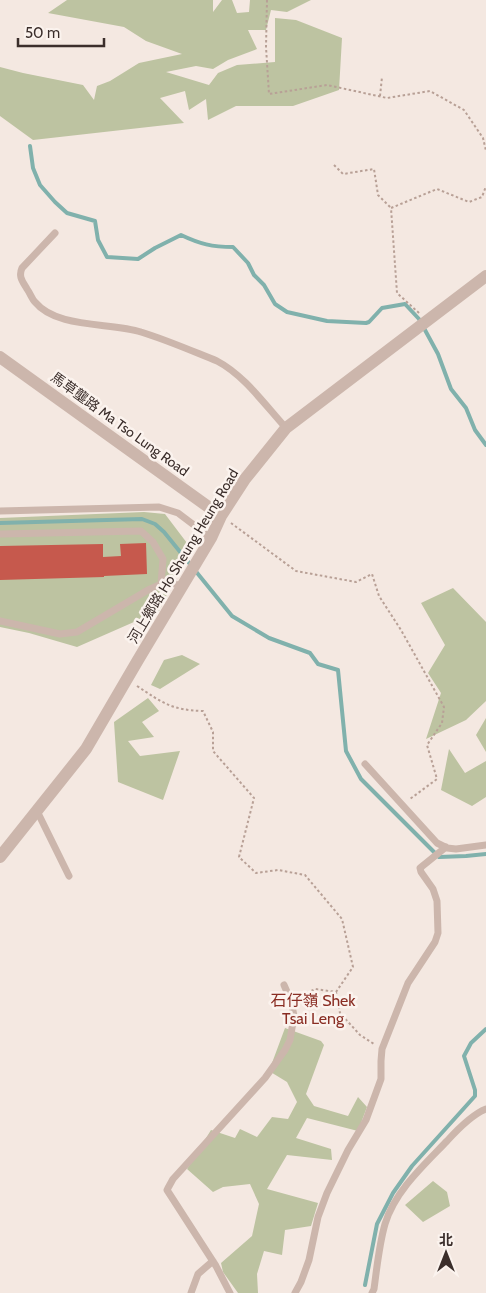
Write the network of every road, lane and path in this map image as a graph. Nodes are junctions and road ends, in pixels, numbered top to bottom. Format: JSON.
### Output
{"nodes":[{"id":1,"x":266,"y":0,"type":"edge"},
{"id":2,"x":382,"y":77,"type":"dead end"},
{"id":3,"x":380,"y":96,"type":"junction"},
{"id":4,"x":486,"y":151,"type":"edge"},
{"id":5,"x":334,"y":165,"type":"dead end"},
{"id":6,"x":486,"y":186,"type":"edge"},
{"id":7,"x":390,"y":208,"type":"junction"},
{"id":8,"x":55,"y":233,"type":"dead end"},
{"id":9,"x":486,"y":276,"type":"edge"},
{"id":10,"x":427,"y":320,"type":"junction"},
{"id":11,"x":0,"y":357,"type":"edge"},
{"id":12,"x":286,"y":428,"type":"junction"},
{"id":13,"x":0,"y":511,"type":"edge"},
{"id":14,"x":221,"y":516,"type":"junction"},
{"id":15,"x":0,"y":534,"type":"edge"},
{"id":16,"x":211,"y":538,"type":"junction"},
{"id":17,"x":161,"y":584,"type":"junction"},
{"id":18,"x":182,"y":587,"type":"junction"},
{"id":19,"x":0,"y":621,"type":"edge"},
{"id":20,"x":127,"y":679,"type":"junction"},
{"id":21,"x":365,"y":764,"type":"dead end"},
{"id":22,"x":402,"y":805,"type":"junction"},
{"id":23,"x":37,"y":811,"type":"junction"},
{"id":24,"x":486,"y":845,"type":"edge"},
{"id":25,"x":446,"y":848,"type":"junction"},
{"id":26,"x":0,"y":857,"type":"edge"},
{"id":27,"x":69,"y":876,"type":"dead end"},
{"id":28,"x":284,"y":985,"type":"dead end"},
{"id":29,"x":336,"y":992,"type":"junction"},
{"id":30,"x":291,"y":1001,"type":"junction"},
{"id":31,"x":382,"y":1049,"type":"junction"},
{"id":32,"x":486,"y":1109,"type":"edge"},
{"id":33,"x":213,"y":1261,"type":"junction"},
{"id":34,"x":191,"y":1293,"type":"edge"},
{"id":35,"x":230,"y":1293,"type":"edge"},
{"id":36,"x":295,"y":1293,"type":"edge"},
{"id":37,"x":372,"y":1293,"type":"edge"}],
"edges":[{"from":1,"to":3,"type":"path"},
{"from":2,"to":3,"type":"path"},
{"from":3,"to":4,"type":"path"},
{"from":5,"to":7,"type":"path"},
{"from":6,"to":7,"type":"path"},
{"from":7,"to":10,"type":"path"},
{"from":8,"to":12,"type":"lane"},
{"from":9,"to":10,"type":"street","name":"河上鄉路 Ho Sheung Heung Road"},
{"from":10,"to":12,"type":"street","name":"河上鄉路 Ho Sheung Heung Road"},
{"from":11,"to":14,"type":"street","name":"馬草壟路 Ma Tso Lung Road"},
{"from":12,"to":14,"type":"street","name":"河上鄉路 Ho Sheung Heung Road"},
{"from":13,"to":16,"type":"lane"},
{"from":14,"to":16,"type":"street","name":"河上鄉路 Ho Sheung Heung Road"},
{"from":14,"to":22,"type":"path"},
{"from":15,"to":17,"type":"lane"},
{"from":16,"to":18,"type":"street","name":"河上鄉路 Ho Sheung Heung Road"},
{"from":17,"to":18,"type":"lane"},
{"from":17,"to":19,"type":"lane"},
{"from":18,"to":20,"type":"street","name":"河上鄉路 Ho Sheung Heung Road"},
{"from":20,"to":23,"type":"street","name":"河上鄉路 Ho Sheung Heung Road"},
{"from":20,"to":29,"type":"path"},
{"from":21,"to":22,"type":"lane"},
{"from":22,"to":25,"type":"lane"},
{"from":23,"to":26,"type":"street","name":"河上鄉路 Ho Sheung Heung Road"},
{"from":23,"to":27,"type":"lane"},
{"from":24,"to":25,"type":"lane"},
{"from":25,"to":31,"type":"lane"},
{"from":28,"to":30,"type":"lane"},
{"from":29,"to":30,"type":"path"},
{"from":29,"to":31,"type":"path"},
{"from":30,"to":33,"type":"lane"},
{"from":31,"to":36,"type":"lane"},
{"from":32,"to":37,"type":"lane"},
{"from":33,"to":34,"type":"lane"},
{"from":33,"to":35,"type":"lane"}]}
